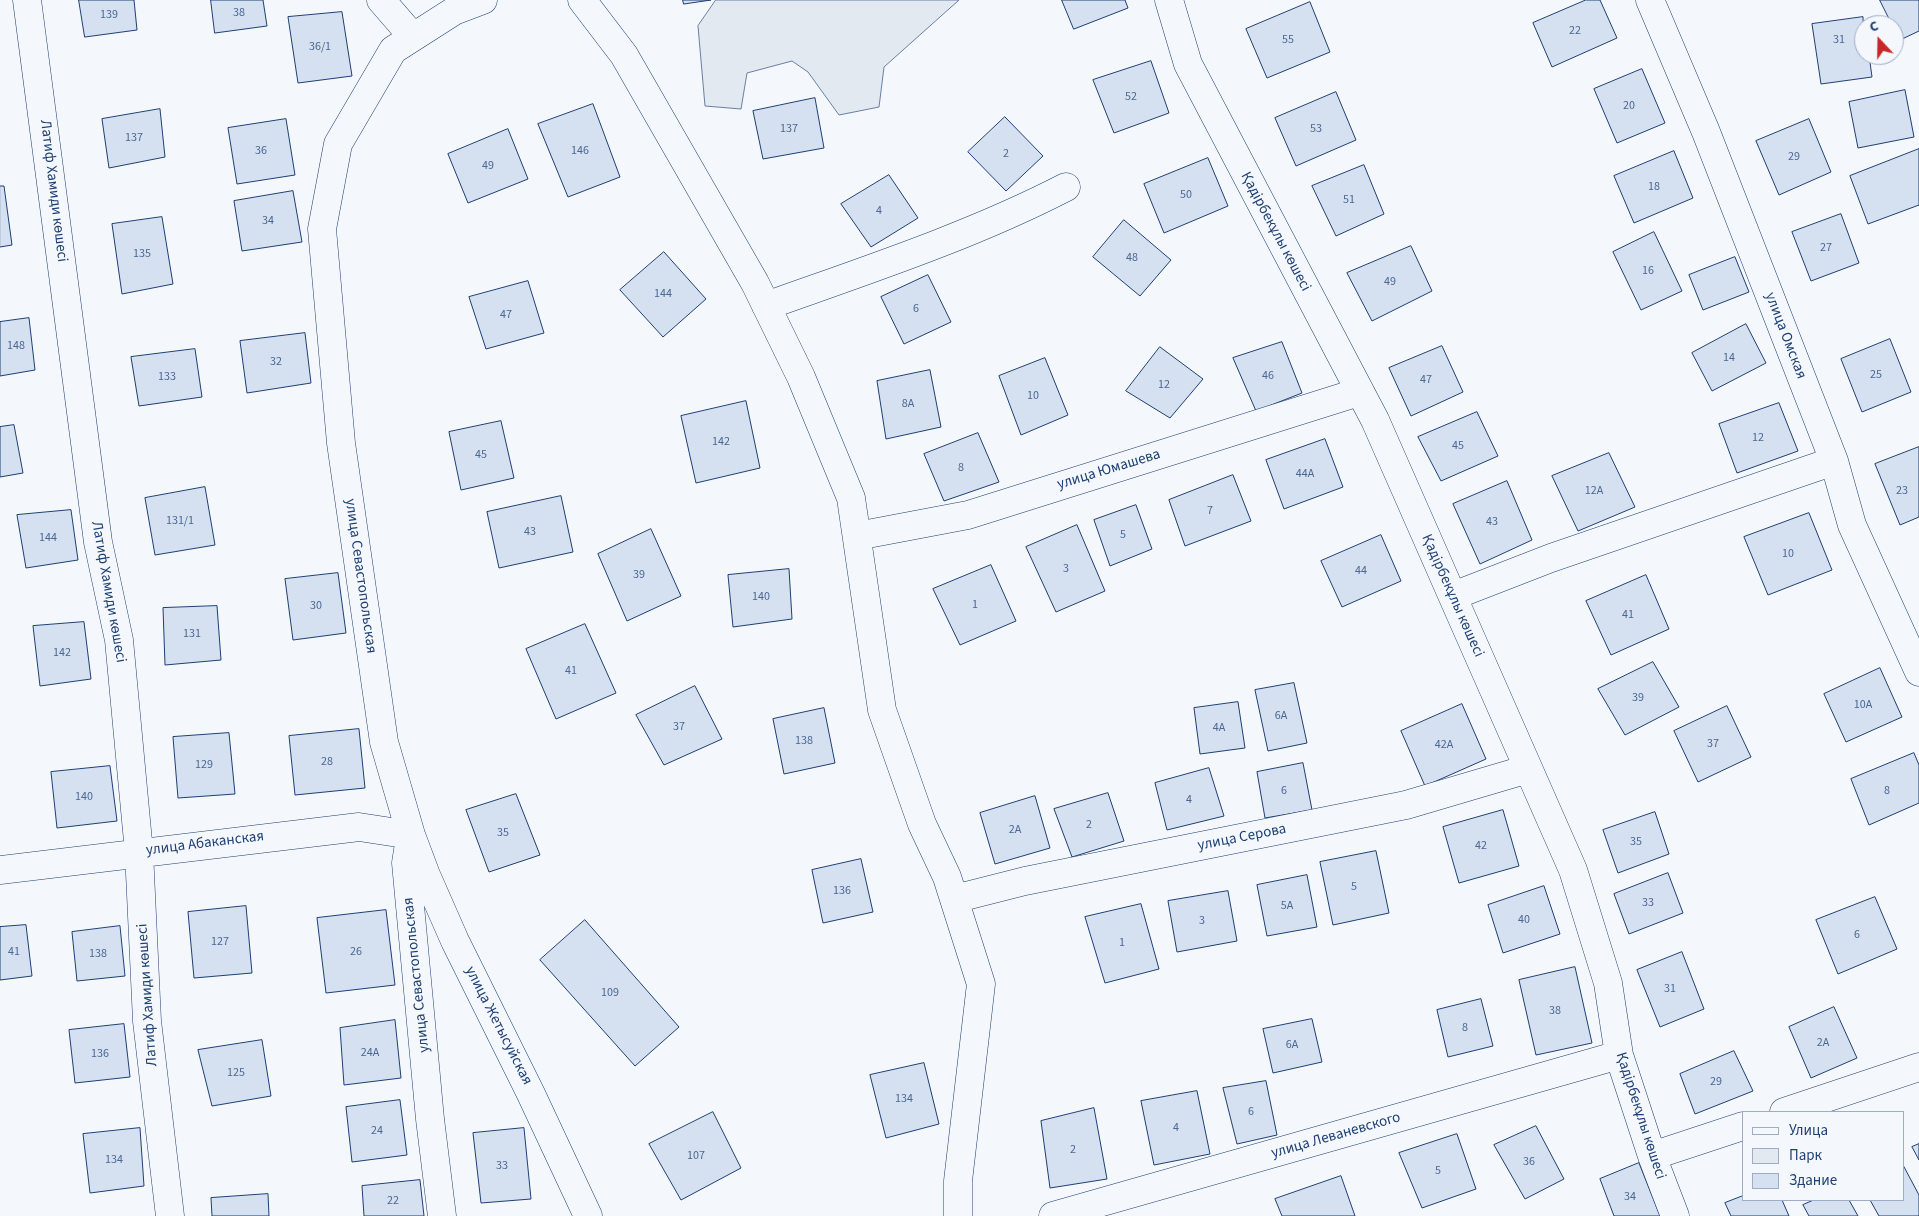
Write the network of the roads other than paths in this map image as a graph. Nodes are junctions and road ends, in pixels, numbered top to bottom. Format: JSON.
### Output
{"nodes":[{"id":1,"x":27,"y":0,"type":"edge"},
{"id":2,"x":381,"y":0,"type":"edge"},
{"id":3,"x":483,"y":0,"type":"edge"},
{"id":4,"x":582,"y":0,"type":"edge"},
{"id":5,"x":1169,"y":0,"type":"edge"},
{"id":6,"x":1650,"y":0,"type":"edge"},
{"id":7,"x":413,"y":37,"type":"junction"},
{"id":8,"x":1066,"y":187,"type":"dead end"},
{"id":9,"x":766,"y":306,"type":"junction"},
{"id":10,"x":1359,"y":392,"type":"junction"},
{"id":11,"x":1834,"y":461,"type":"junction"},
{"id":12,"x":857,"y":536,"type":"junction"},
{"id":13,"x":1453,"y":596,"type":"junction"},
{"id":14,"x":1919,"y":672,"type":"edge"},
{"id":15,"x":1528,"y":769,"type":"junction"},
{"id":16,"x":411,"y":835,"type":"junction"},
{"id":17,"x":139,"y":852,"type":"junction"},
{"id":18,"x":0,"y":870,"type":"edge"},
{"id":19,"x":954,"y":899,"type":"junction"},
{"id":20,"x":1619,"y":1055,"type":"junction"},
{"id":21,"x":1919,"y":1067,"type":"edge"},
{"id":22,"x":1787,"y":1111,"type":"edge"},
{"id":23,"x":1742,"y":1126,"type":"edge"},
{"id":24,"x":1652,"y":1156,"type":"junction"},
{"id":25,"x":170,"y":1216,"type":"edge"},
{"id":26,"x":442,"y":1216,"type":"edge"},
{"id":27,"x":588,"y":1216,"type":"edge"},
{"id":28,"x":958,"y":1216,"type":"edge"},
{"id":29,"x":1052,"y":1216,"type":"edge"},
{"id":30,"x":1676,"y":1216,"type":"edge"}],
"edges":[{"from":1,"to":17,"type":"street","name":"Латиф Хамиди көшесі"},
{"from":2,"to":7,"type":"street"},
{"from":3,"to":7,"type":"street","name":"улица Севастопольская"},
{"from":4,"to":9,"type":"street"},
{"from":5,"to":10,"type":"street","name":"Қадірбекұлы көшесі"},
{"from":6,"to":11,"type":"street","name":"улица Омская"},
{"from":7,"to":16,"type":"street","name":"улица Севастопольская"},
{"from":8,"to":9,"type":"street"},
{"from":9,"to":12,"type":"street"},
{"from":10,"to":12,"type":"street","name":"улица Юмашева"},
{"from":10,"to":13,"type":"street","name":"Қадірбекұлы көшесі"},
{"from":11,"to":13,"type":"street"},
{"from":11,"to":14,"type":"street","name":"улица Омская"},
{"from":12,"to":19,"type":"street"},
{"from":13,"to":15,"type":"street","name":"Қадірбекұлы көшесі"},
{"from":15,"to":19,"type":"street","name":"улица Серова"},
{"from":15,"to":20,"type":"street","name":"Қадірбекұлы көшесі"},
{"from":16,"to":17,"type":"street","name":"улица Абаканская"},
{"from":16,"to":26,"type":"street","name":"улица Севастопольская"},
{"from":16,"to":27,"type":"street","name":"улица Жетысуйская"},
{"from":17,"to":18,"type":"street","name":"улица Абаканская"},
{"from":17,"to":25,"type":"street","name":"Латиф Хамиди көшесі"},
{"from":19,"to":28,"type":"street"},
{"from":20,"to":24,"type":"street","name":"Қадірбекұлы көшесі"},
{"from":20,"to":29,"type":"street","name":"улица Леваневского"},
{"from":21,"to":22,"type":"street"},
{"from":23,"to":24,"type":"street"},
{"from":24,"to":30,"type":"street","name":"Қадірбекұлы көшесі"}]}
